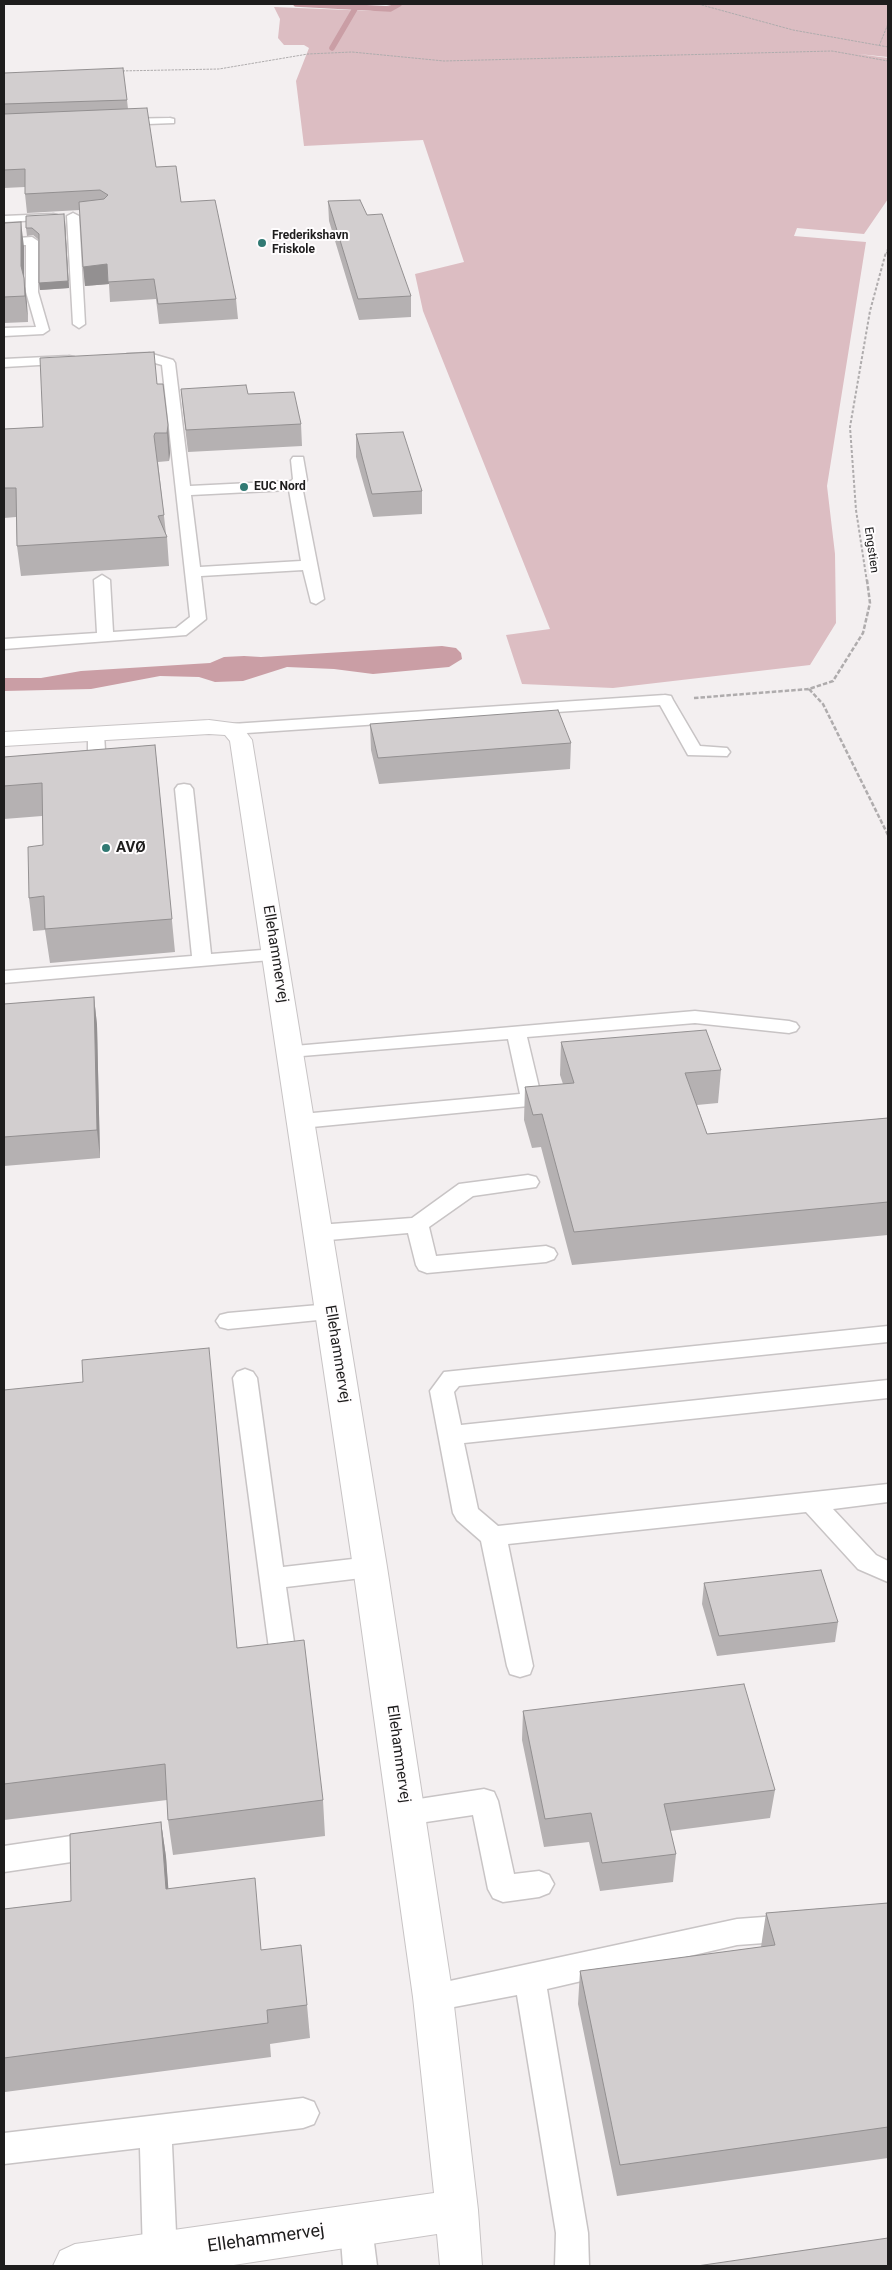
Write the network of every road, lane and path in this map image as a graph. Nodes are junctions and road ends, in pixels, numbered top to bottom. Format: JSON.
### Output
{"nodes":[{"id":1,"x":698,"y":4,"type":"edge"},
{"id":2,"x":710,"y":4,"type":"edge"},
{"id":3,"x":708,"y":6,"type":"junction"},
{"id":4,"x":888,"y":24,"type":"edge"},
{"id":5,"x":879,"y":46,"type":"junction"},
{"id":6,"x":888,"y":47,"type":"edge"},
{"id":7,"x":888,"y":61,"type":"edge"},
{"id":8,"x":112,"y":72,"type":"edge"},
{"id":9,"x":170,"y":121,"type":"dead end"},
{"id":10,"x":113,"y":123,"type":"edge"},
{"id":11,"x":4,"y":219,"type":"edge"},
{"id":12,"x":4,"y":242,"type":"edge"},
{"id":13,"x":888,"y":247,"type":"edge"},
{"id":14,"x":79,"y":324,"type":"dead end"},
{"id":15,"x":4,"y":332,"type":"edge"},
{"id":16,"x":110,"y":358,"type":"edge"},
{"id":17,"x":81,"y":360,"type":"edge"},
{"id":18,"x":4,"y":363,"type":"edge"},
{"id":19,"x":298,"y":460,"type":"dead end"},
{"id":20,"x":295,"y":485,"type":"junction"},
{"id":21,"x":182,"y":491,"type":"junction"},
{"id":22,"x":310,"y":565,"type":"junction"},
{"id":23,"x":193,"y":572,"type":"junction"},
{"id":24,"x":102,"y":580,"type":"dead end"},
{"id":25,"x":316,"y":599,"type":"dead end"},
{"id":26,"x":105,"y":637,"type":"junction"},
{"id":27,"x":4,"y":644,"type":"edge"},
{"id":28,"x":810,"y":689,"type":"junction"},
{"id":29,"x":665,"y":700,"type":"junction"},
{"id":30,"x":232,"y":730,"type":"junction"},
{"id":31,"x":96,"y":734,"type":"junction"},
{"id":32,"x":4,"y":739,"type":"edge"},
{"id":33,"x":721,"y":752,"type":"dead end"},
{"id":34,"x":69,"y":768,"type":"edge"},
{"id":35,"x":184,"y":789,"type":"dead end"},
{"id":36,"x":888,"y":835,"type":"edge"},
{"id":37,"x":275,"y":955,"type":"junction"},
{"id":38,"x":202,"y":961,"type":"junction"},
{"id":39,"x":4,"y":977,"type":"edge"},
{"id":40,"x":789,"y":1027,"type":"dead end"},
{"id":41,"x":516,"y":1032,"type":"junction"},
{"id":42,"x":290,"y":1051,"type":"junction"},
{"id":43,"x":302,"y":1121,"type":"junction"},
{"id":44,"x":528,"y":1182,"type":"dead end"},
{"id":45,"x":417,"y":1225,"type":"junction"},
{"id":46,"x":318,"y":1233,"type":"junction"},
{"id":47,"x":546,"y":1254,"type":"dead end"},
{"id":48,"x":330,"y":1312,"type":"junction"},
{"id":49,"x":228,"y":1321,"type":"dead end"},
{"id":50,"x":888,"y":1334,"type":"edge"},
{"id":51,"x":245,"y":1378,"type":"dead end"},
{"id":52,"x":888,"y":1389,"type":"edge"},
{"id":53,"x":451,"y":1435,"type":"junction"},
{"id":54,"x":888,"y":1493,"type":"edge"},
{"id":55,"x":811,"y":1501,"type":"junction"},
{"id":56,"x":493,"y":1536,"type":"junction"},
{"id":57,"x":370,"y":1567,"type":"junction"},
{"id":58,"x":888,"y":1572,"type":"edge"},
{"id":59,"x":272,"y":1579,"type":"junction"},
{"id":60,"x":283,"y":1656,"type":"edge"},
{"id":61,"x":520,"y":1666,"type":"dead end"},
{"id":62,"x":406,"y":1813,"type":"junction"},
{"id":63,"x":120,"y":1842,"type":"edge"},
{"id":64,"x":4,"y":1858,"type":"edge"},
{"id":65,"x":539,"y":1884,"type":"dead end"},
{"id":66,"x":822,"y":1926,"type":"edge"},
{"id":67,"x":530,"y":1979,"type":"junction"},
{"id":68,"x":433,"y":1997,"type":"junction"},
{"id":69,"x":303,"y":2113,"type":"dead end"},
{"id":70,"x":155,"y":2130,"type":"junction"},
{"id":71,"x":4,"y":2149,"type":"edge"},
{"id":72,"x":457,"y":2210,"type":"junction"},
{"id":73,"x":358,"y":2246,"type":"edge"},
{"id":74,"x":160,"y":2255,"type":"junction"},
{"id":75,"x":75,"y":2266,"type":"edge"},
{"id":76,"x":461,"y":2266,"type":"edge"},
{"id":77,"x":572,"y":2266,"type":"edge"}],
"edges":[{"from":1,"to":3,"type":"path"},
{"from":2,"to":3,"type":"path"},
{"from":3,"to":5,"type":"path"},
{"from":4,"to":5,"type":"path"},
{"from":5,"to":6,"type":"path"},
{"from":7,"to":8,"type":"path"},
{"from":9,"to":10,"type":"lane"},
{"from":11,"to":14,"type":"lane"},
{"from":12,"to":15,"type":"lane"},
{"from":13,"to":28,"type":"path","name":"Engstien"},
{"from":16,"to":21,"type":"lane"},
{"from":17,"to":18,"type":"lane"},
{"from":19,"to":20,"type":"lane"},
{"from":20,"to":21,"type":"lane"},
{"from":20,"to":22,"type":"lane"},
{"from":21,"to":23,"type":"lane"},
{"from":22,"to":23,"type":"lane"},
{"from":22,"to":25,"type":"lane"},
{"from":23,"to":26,"type":"lane"},
{"from":24,"to":26,"type":"lane"},
{"from":26,"to":27,"type":"lane"},
{"from":28,"to":29,"type":"path","name":"Engstien"},
{"from":28,"to":36,"type":"path"},
{"from":29,"to":30,"type":"lane"},
{"from":29,"to":33,"type":"lane"},
{"from":30,"to":31,"type":"street"},
{"from":30,"to":37,"type":"street","name":"Ellehammervej"},
{"from":31,"to":32,"type":"street"},
{"from":31,"to":34,"type":"lane"},
{"from":35,"to":38,"type":"lane"},
{"from":37,"to":38,"type":"lane"},
{"from":37,"to":42,"type":"street","name":"Ellehammervej"},
{"from":38,"to":39,"type":"lane"},
{"from":40,"to":41,"type":"lane"},
{"from":41,"to":42,"type":"lane"},
{"from":41,"to":43,"type":"lane"},
{"from":42,"to":43,"type":"street","name":"Ellehammervej"},
{"from":43,"to":46,"type":"street","name":"Ellehammervej"},
{"from":44,"to":45,"type":"lane"},
{"from":45,"to":46,"type":"lane"},
{"from":45,"to":47,"type":"lane"},
{"from":46,"to":48,"type":"street","name":"Ellehammervej"},
{"from":48,"to":49,"type":"lane"},
{"from":48,"to":57,"type":"street","name":"Ellehammervej"},
{"from":50,"to":53,"type":"lane"},
{"from":51,"to":59,"type":"lane"},
{"from":52,"to":53,"type":"lane"},
{"from":53,"to":56,"type":"lane"},
{"from":54,"to":55,"type":"lane"},
{"from":55,"to":56,"type":"lane"},
{"from":55,"to":58,"type":"lane"},
{"from":56,"to":61,"type":"lane"},
{"from":57,"to":59,"type":"lane"},
{"from":57,"to":62,"type":"street","name":"Ellehammervej"},
{"from":59,"to":60,"type":"lane"},
{"from":62,"to":65,"type":"lane"},
{"from":62,"to":68,"type":"street","name":"Ellehammervej"},
{"from":63,"to":64,"type":"lane"},
{"from":66,"to":67,"type":"lane"},
{"from":67,"to":68,"type":"lane"},
{"from":67,"to":77,"type":"lane"},
{"from":68,"to":72,"type":"street","name":"Ellehammervej"},
{"from":69,"to":70,"type":"lane"},
{"from":70,"to":71,"type":"lane"},
{"from":70,"to":74,"type":"lane"},
{"from":72,"to":73,"type":"street","name":"Ellehammervej"},
{"from":72,"to":76,"type":"street","name":"Ellehammervej"},
{"from":73,"to":74,"type":"street","name":"Ellehammervej"},
{"from":74,"to":75,"type":"street","name":"Ellehammervej"}]}
